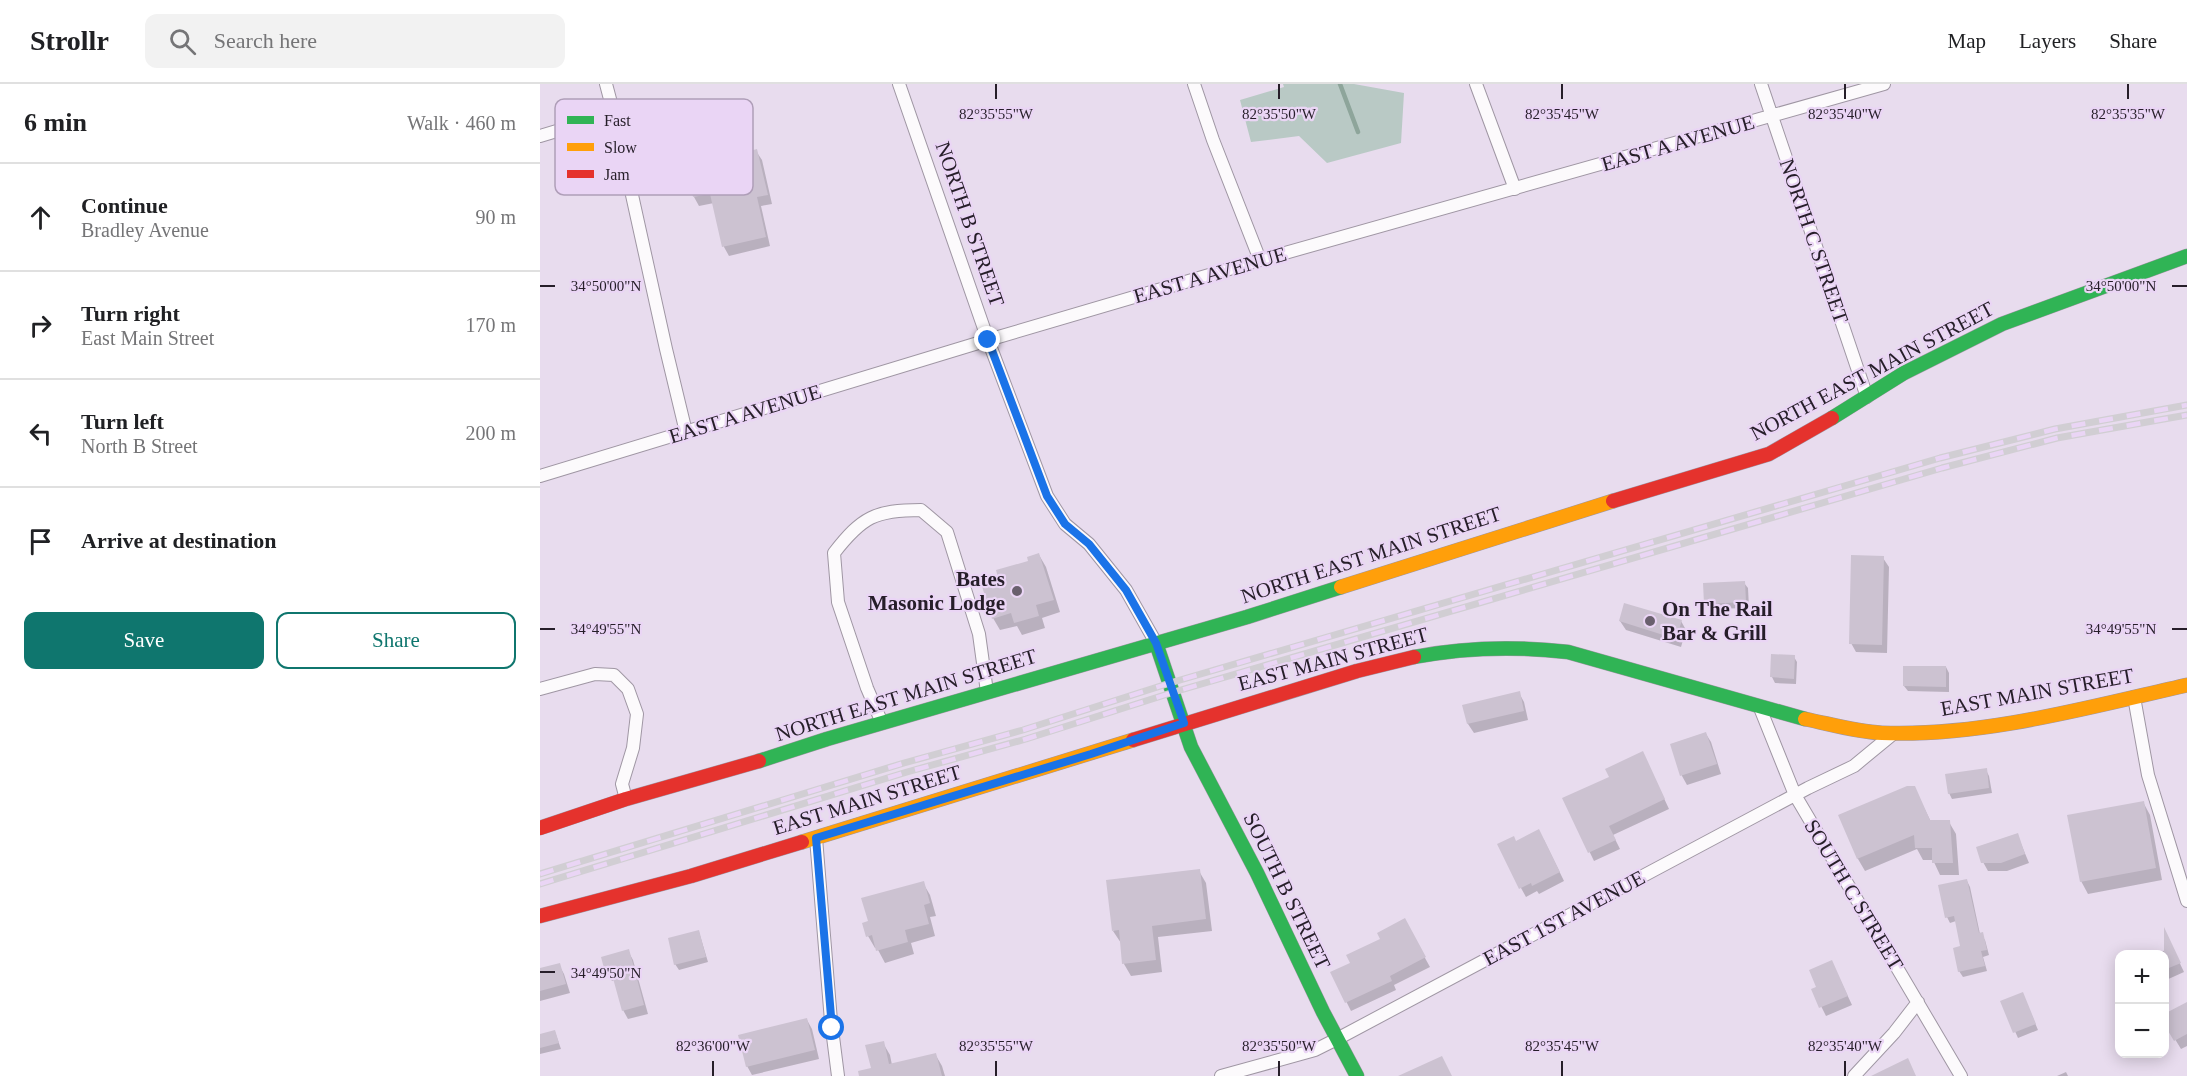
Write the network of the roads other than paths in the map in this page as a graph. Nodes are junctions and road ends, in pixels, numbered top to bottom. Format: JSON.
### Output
{"nodes":[{"id":1,"x":606,"y":84,"type":"edge"},
{"id":2,"x":899,"y":84,"type":"edge"},
{"id":3,"x":1194,"y":84,"type":"edge"},
{"id":4,"x":1476,"y":84,"type":"edge"},
{"id":5,"x":1761,"y":84,"type":"edge"},
{"id":6,"x":1884,"y":84,"type":"edge"},
{"id":7,"x":610,"y":99,"type":"edge"},
{"id":8,"x":1773,"y":116,"type":"junction"},
{"id":9,"x":555,"y":132,"type":"edge"},
{"id":10,"x":540,"y":136,"type":"edge"},
{"id":11,"x":1515,"y":189,"type":"junction"},
{"id":12,"x":632,"y":195,"type":"edge"},
{"id":13,"x":2187,"y":256,"type":"edge"},
{"id":14,"x":1260,"y":260,"type":"junction"},
{"id":15,"x":988,"y":340,"type":"junction"},
{"id":16,"x":1867,"y":397,"type":"junction"},
{"id":17,"x":686,"y":432,"type":"junction"},
{"id":18,"x":540,"y":476,"type":"edge"},
{"id":19,"x":1156,"y":643,"type":"junction"},
{"id":20,"x":2187,"y":685,"type":"edge"},
{"id":21,"x":540,"y":689,"type":"edge"},
{"id":22,"x":987,"y":692,"type":"junction"},
{"id":23,"x":2134,"y":697,"type":"junction"},
{"id":24,"x":1760,"y":708,"type":"junction"},
{"id":25,"x":882,"y":723,"type":"junction"},
{"id":26,"x":1184,"y":723,"type":"junction"},
{"id":27,"x":1894,"y":733,"type":"junction"},
{"id":28,"x":1795,"y":795,"type":"junction"},
{"id":29,"x":626,"y":799,"type":"junction"},
{"id":30,"x":540,"y":828,"type":"edge"},
{"id":31,"x":816,"y":838,"type":"junction"},
{"id":32,"x":2187,"y":901,"type":"edge"},
{"id":33,"x":540,"y":916,"type":"edge"},
{"id":34,"x":1918,"y":1002,"type":"junction"},
{"id":35,"x":1337,"y":1039,"type":"junction"},
{"id":36,"x":838,"y":1076,"type":"edge"},
{"id":37,"x":1221,"y":1076,"type":"edge"},
{"id":38,"x":1357,"y":1076,"type":"edge"},
{"id":39,"x":1854,"y":1076,"type":"edge"},
{"id":40,"x":1961,"y":1076,"type":"edge"}],
"edges":[{"from":1,"to":7,"type":"street"},
{"from":2,"to":15,"type":"street","name":"NORTH B STREET"},
{"from":3,"to":14,"type":"street"},
{"from":4,"to":11,"type":"street"},
{"from":5,"to":8,"type":"street","name":"NORTH C STREET"},
{"from":6,"to":8,"type":"street","name":"EAST A AVENUE"},
{"from":8,"to":11,"type":"street","name":"EAST A AVENUE"},
{"from":8,"to":16,"type":"street","name":"NORTH C STREET"},
{"from":9,"to":10,"type":"street"},
{"from":11,"to":14,"type":"street","name":"EAST A AVENUE"},
{"from":12,"to":17,"type":"street"},
{"from":13,"to":16,"type":"street","name":"NORTH EAST MAIN STREET"},
{"from":14,"to":15,"type":"street","name":"EAST A AVENUE"},
{"from":15,"to":17,"type":"street","name":"EAST A AVENUE"},
{"from":15,"to":19,"type":"street","name":"NORTH B STREET"},
{"from":16,"to":19,"type":"street","name":"NORTH EAST MAIN STREET"},
{"from":17,"to":18,"type":"street","name":"EAST A AVENUE"},
{"from":19,"to":22,"type":"street","name":"NORTH EAST MAIN STREET"},
{"from":19,"to":26,"type":"street","name":"NORTH B STREET"},
{"from":20,"to":23,"type":"street","name":"EAST MAIN STREET"},
{"from":21,"to":29,"type":"street"},
{"from":22,"to":25,"type":"street","name":"NORTH EAST MAIN STREET"},
{"from":22,"to":25,"type":"street"},
{"from":23,"to":27,"type":"street","name":"EAST MAIN STREET"},
{"from":23,"to":32,"type":"street"},
{"from":24,"to":26,"type":"street","name":"EAST MAIN STREET"},
{"from":24,"to":27,"type":"street","name":"EAST MAIN STREET"},
{"from":24,"to":28,"type":"street","name":"SOUTH C STREET"},
{"from":25,"to":29,"type":"street","name":"NORTH EAST MAIN STREET"},
{"from":26,"to":31,"type":"street","name":"EAST MAIN STREET"},
{"from":26,"to":35,"type":"street","name":"SOUTH B STREET"},
{"from":27,"to":28,"type":"street","name":"EAST 1ST AVENUE"},
{"from":28,"to":34,"type":"street","name":"SOUTH C STREET"},
{"from":28,"to":35,"type":"street","name":"EAST 1ST AVENUE"},
{"from":29,"to":30,"type":"street","name":"NORTH EAST MAIN STREET"},
{"from":31,"to":33,"type":"street","name":"EAST MAIN STREET"},
{"from":31,"to":36,"type":"street"},
{"from":34,"to":39,"type":"street"},
{"from":34,"to":40,"type":"street","name":"SOUTH C STREET"},
{"from":35,"to":37,"type":"street","name":"EAST 1ST AVENUE"},
{"from":35,"to":38,"type":"street","name":"SOUTH B STREET"}]}
